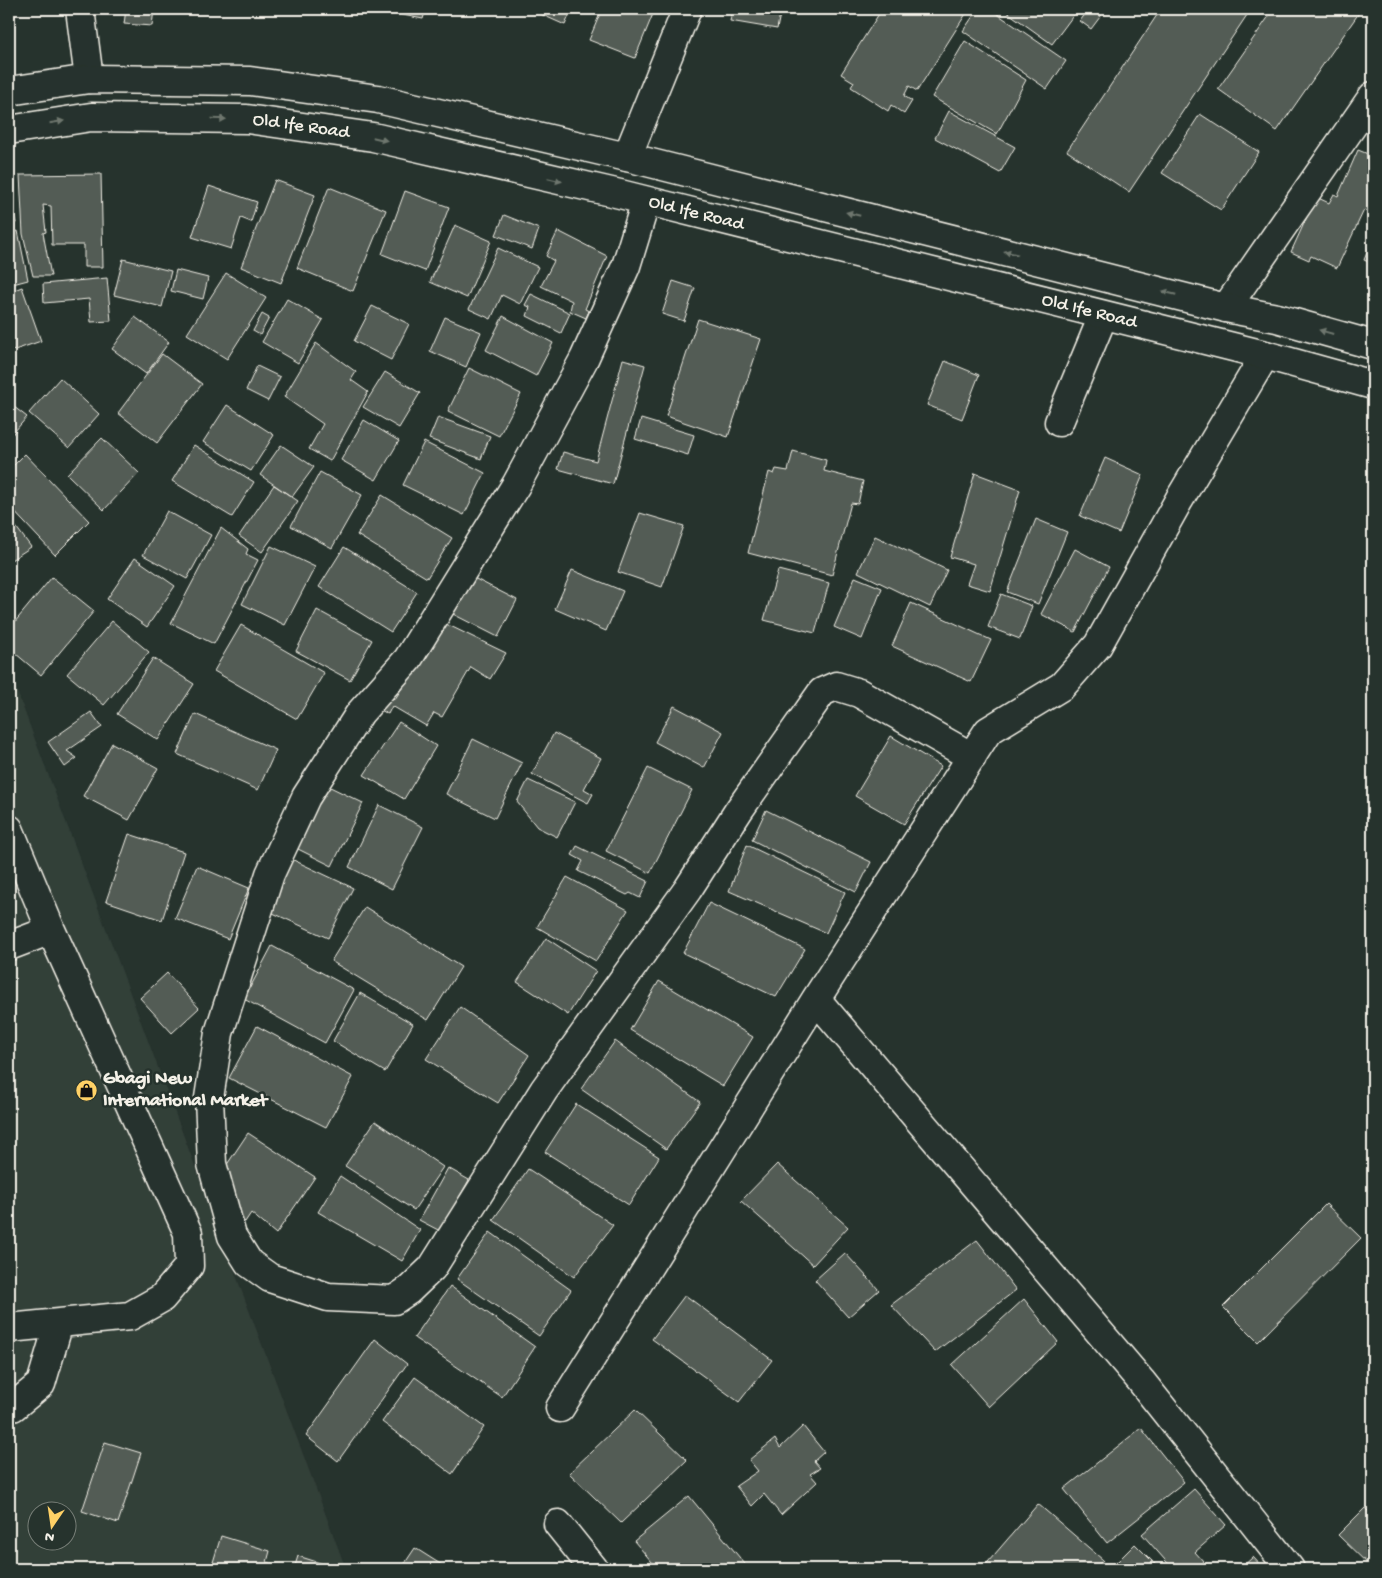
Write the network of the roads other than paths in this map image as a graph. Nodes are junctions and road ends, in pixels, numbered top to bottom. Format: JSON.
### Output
{"nodes":[{"id":1,"x":80,"y":9,"type":"edge"},
{"id":2,"x":687,"y":9,"type":"edge"},
{"id":3,"x":89,"y":79,"type":"junction"},
{"id":4,"x":9,"y":91,"type":"edge"},
{"id":5,"x":1373,"y":96,"type":"edge"},
{"id":6,"x":9,"y":130,"type":"edge"},
{"id":7,"x":538,"y":137,"type":"junction"},
{"id":8,"x":627,"y":157,"type":"junction"},
{"id":9,"x":528,"y":173,"type":"junction"},
{"id":10,"x":646,"y":202,"type":"junction"},
{"id":11,"x":1226,"y":308,"type":"junction"},
{"id":12,"x":1103,"y":316,"type":"junction"},
{"id":13,"x":1373,"y":345,"type":"edge"},
{"id":14,"x":1265,"y":355,"type":"junction"},
{"id":15,"x":1373,"y":385,"type":"edge"},
{"id":16,"x":1059,"y":422,"type":"dead end"},
{"id":17,"x":972,"y":757,"type":"junction"},
{"id":18,"x":9,"y":830,"type":"edge"},
{"id":19,"x":51,"y":930,"type":"junction"},
{"id":20,"x":9,"y":946,"type":"edge"},
{"id":21,"x":816,"y":999,"type":"junction"},
{"id":22,"x":59,"y":1323,"type":"junction"},
{"id":23,"x":9,"y":1326,"type":"edge"},
{"id":24,"x":9,"y":1408,"type":"edge"},
{"id":25,"x":560,"y":1408,"type":"dead end"},
{"id":26,"x":558,"y":1524,"type":"dead end"},
{"id":27,"x":594,"y":1569,"type":"edge"},
{"id":28,"x":1290,"y":1569,"type":"edge"}],
"edges":[{"from":1,"to":3,"type":"street"},
{"from":2,"to":8,"type":"street"},
{"from":3,"to":4,"type":"street","name":"Old Ife Road"},
{"from":3,"to":7,"type":"street","name":"Old Ife Road"},
{"from":5,"to":11,"type":"street"},
{"from":6,"to":9,"type":"street","name":"Old Ife Road","one_way":true},
{"from":7,"to":8,"type":"street","name":"Old Ife Road"},
{"from":7,"to":9,"type":"street"},
{"from":11,"to":8,"type":"street","name":"Old Ife Road","one_way":true},
{"from":9,"to":10,"type":"street","name":"Old Ife Road","one_way":true},
{"from":10,"to":12,"type":"street","name":"Old Ife Road"},
{"from":10,"to":17,"type":"street"},
{"from":13,"to":11,"type":"street","name":"Old Ife Road","one_way":true},
{"from":12,"to":14,"type":"street","name":"Old Ife Road"},
{"from":12,"to":16,"type":"street"},
{"from":14,"to":15,"type":"street","name":"Old Ife Road"},
{"from":14,"to":17,"type":"street"},
{"from":17,"to":21,"type":"street"},
{"from":18,"to":19,"type":"street"},
{"from":19,"to":20,"type":"street"},
{"from":19,"to":22,"type":"street"},
{"from":21,"to":25,"type":"street"},
{"from":21,"to":28,"type":"street"},
{"from":22,"to":23,"type":"street"},
{"from":22,"to":24,"type":"street"},
{"from":26,"to":27,"type":"street"}]}
